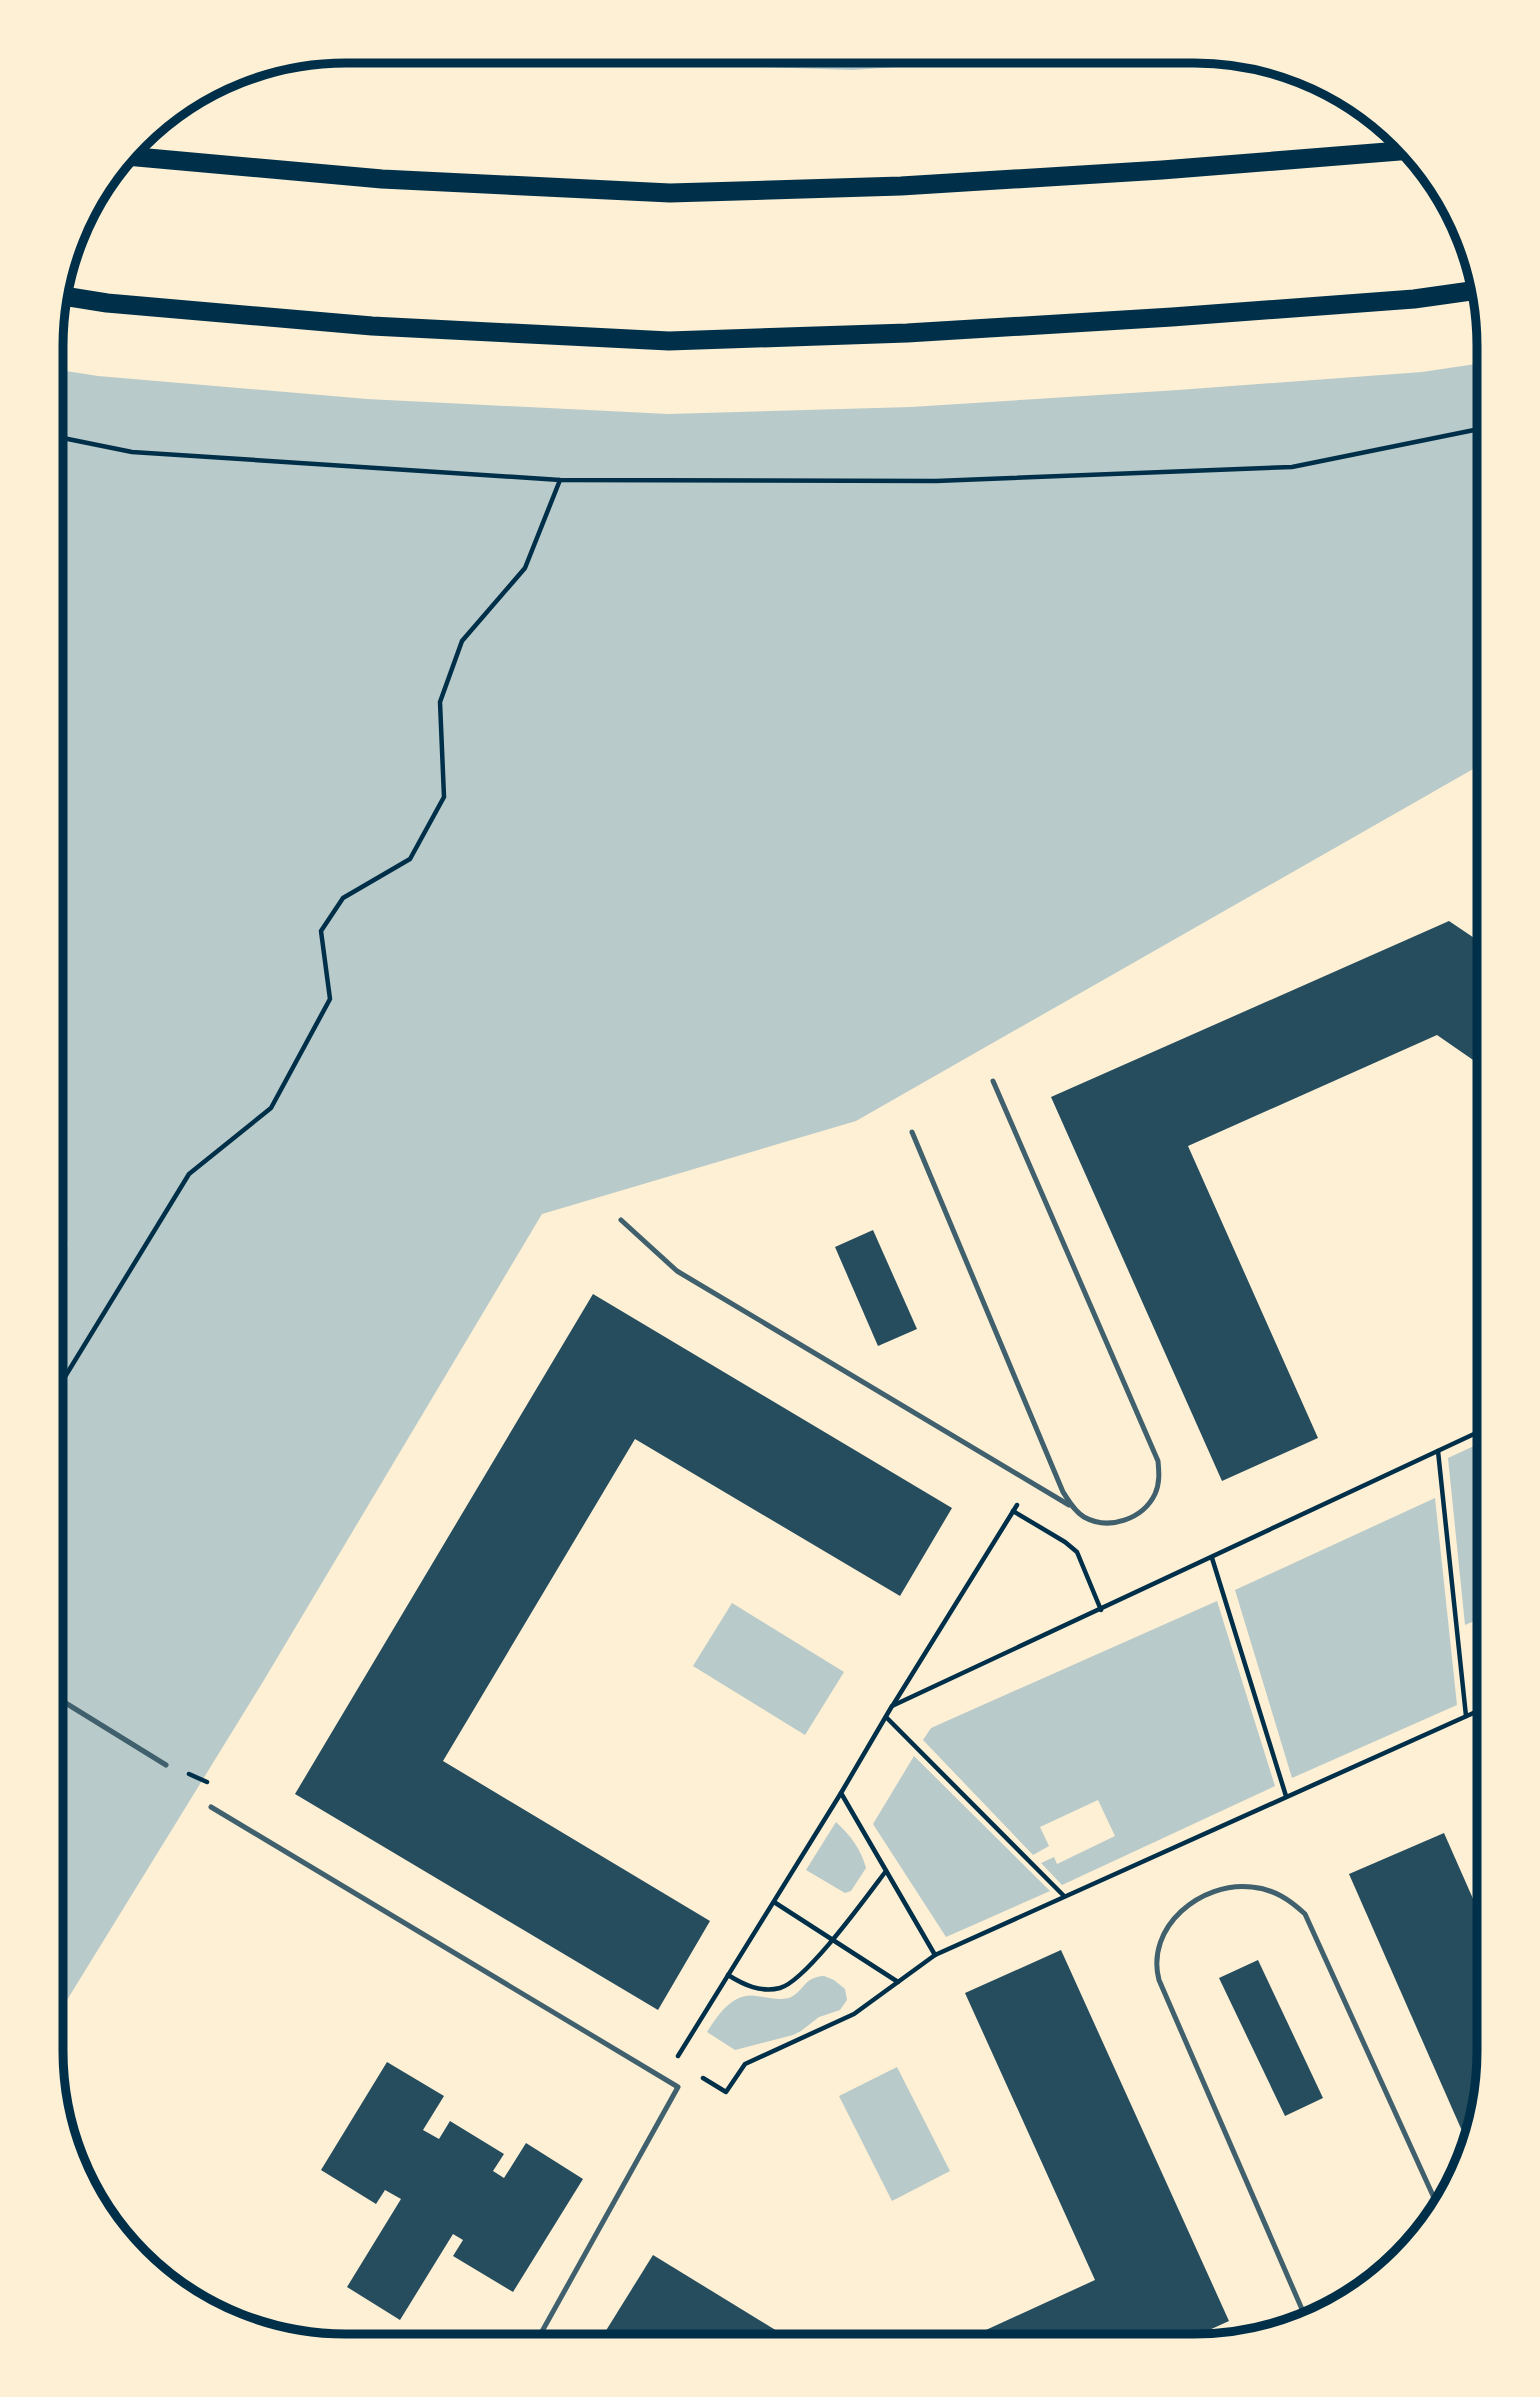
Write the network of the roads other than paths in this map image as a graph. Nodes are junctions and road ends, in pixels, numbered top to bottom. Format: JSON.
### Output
{"nodes":[{"id":1,"x":1399,"y":151,"type":"edge"},
{"id":2,"x":135,"y":157,"type":"edge"},
{"id":3,"x":1472,"y":291,"type":"edge"},
{"id":4,"x":67,"y":297,"type":"edge"},
{"id":5,"x":993,"y":1081,"type":"dead end"},
{"id":6,"x":912,"y":1132,"type":"dead end"},
{"id":7,"x":621,"y":1220,"type":"dead end"},
{"id":8,"x":1072,"y":1506,"type":"junction"},
{"id":9,"x":63,"y":1701,"type":"edge"},
{"id":10,"x":166,"y":1765,"type":"road end"},
{"id":11,"x":211,"y":1807,"type":"dead end"},
{"id":12,"x":1435,"y":2199,"type":"edge"},
{"id":13,"x":1303,"y":2312,"type":"edge"},
{"id":14,"x":541,"y":2334,"type":"edge"}],
"edges":[{"from":1,"to":2,"type":"highway"},
{"from":3,"to":4,"type":"highway"},
{"from":5,"to":8,"type":"lane"},
{"from":6,"to":8,"type":"lane"},
{"from":7,"to":8,"type":"lane"},
{"from":9,"to":10,"type":"lane"},
{"from":11,"to":14,"type":"lane"},
{"from":12,"to":13,"type":"lane"}]}
